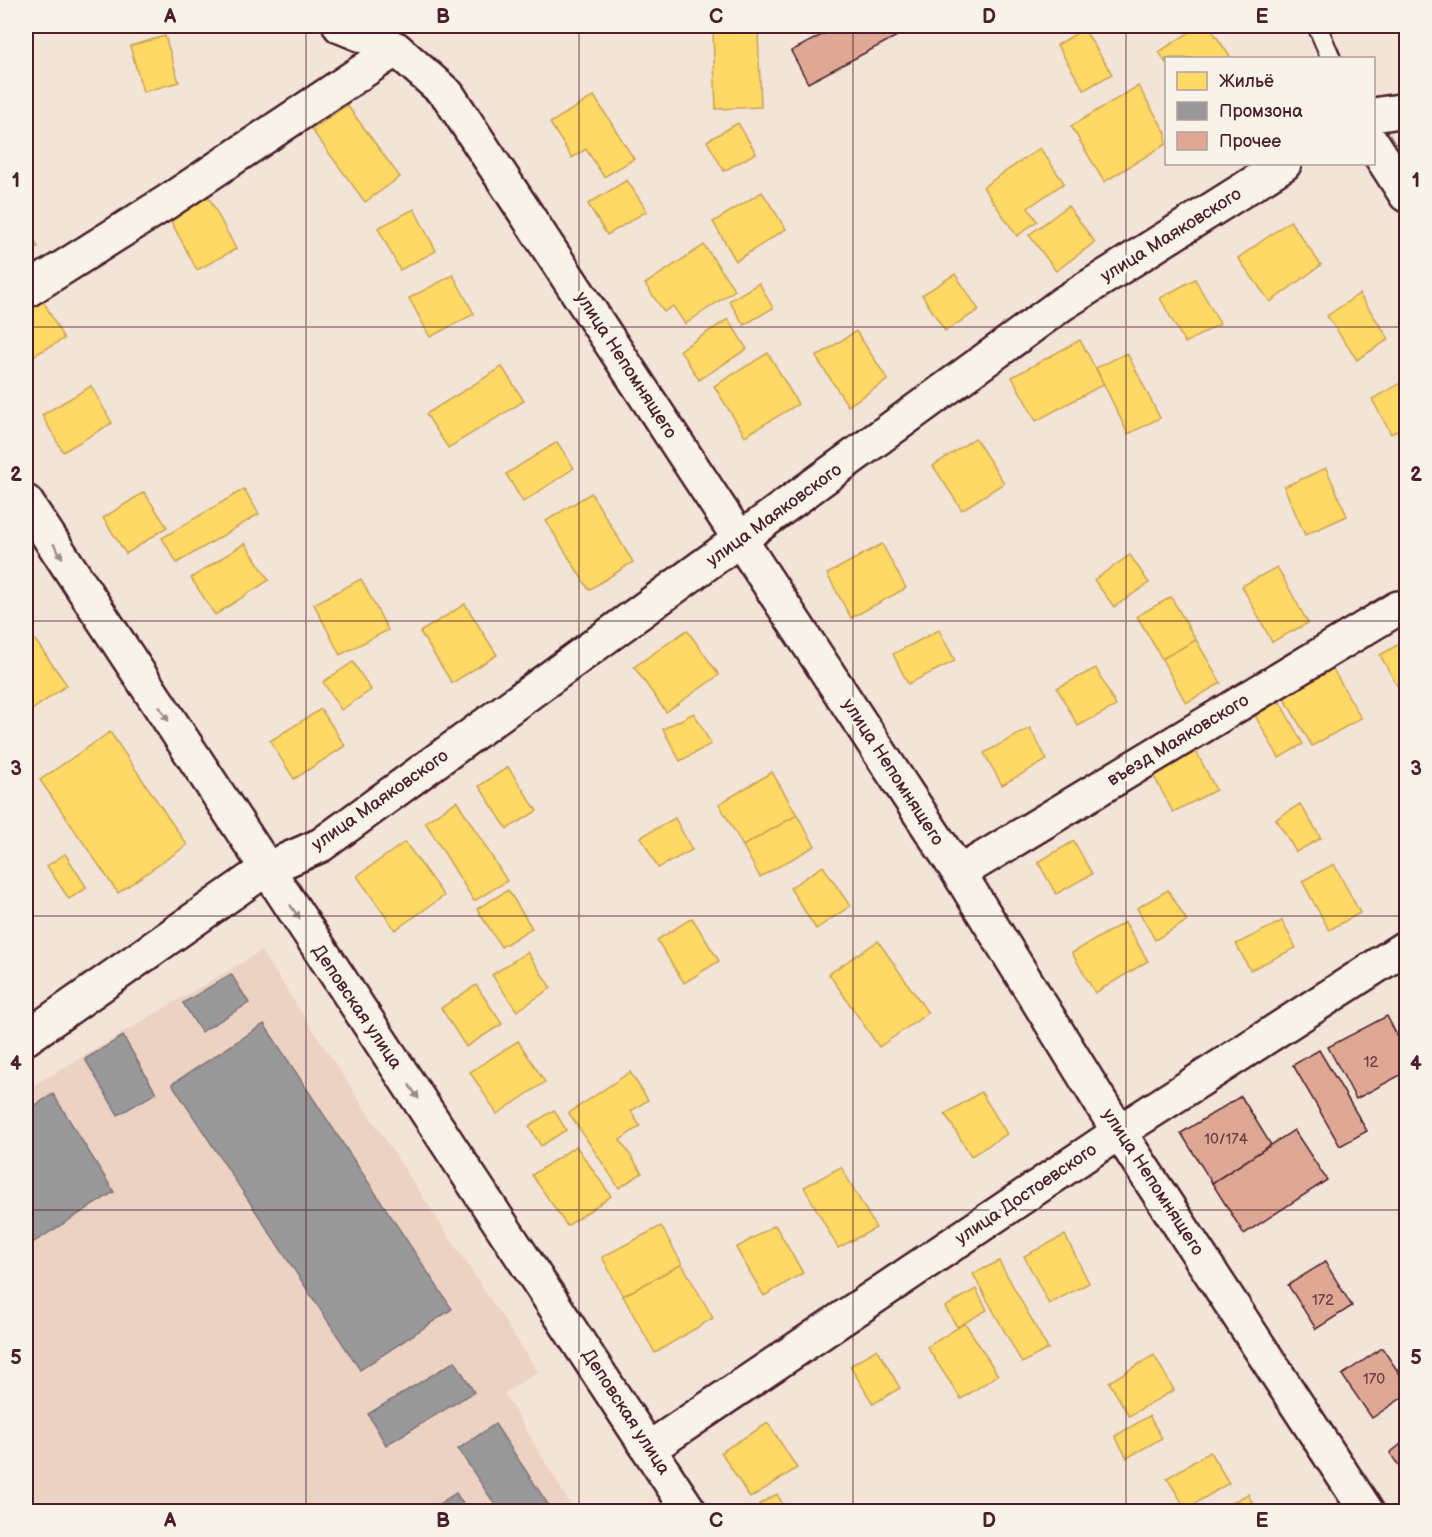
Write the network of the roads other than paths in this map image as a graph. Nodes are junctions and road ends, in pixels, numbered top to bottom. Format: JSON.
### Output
{"nodes":[{"id":1,"x":340,"y":26,"type":"edge"},
{"id":2,"x":1317,"y":26,"type":"edge"},
{"id":3,"x":396,"y":49,"type":"junction"},
{"id":4,"x":1331,"y":57,"type":"edge"},
{"id":5,"x":1407,"y":110,"type":"edge"},
{"id":6,"x":1375,"y":115,"type":"edge"},
{"id":7,"x":1375,"y":147,"type":"edge"},
{"id":8,"x":1282,"y":165,"type":"edge"},
{"id":9,"x":1407,"y":195,"type":"edge"},
{"id":10,"x":26,"y":291,"type":"edge"},
{"id":11,"x":26,"y":502,"type":"edge"},
{"id":12,"x":741,"y":539,"type":"junction"},
{"id":13,"x":1398,"y":608,"type":"dead end"},
{"id":14,"x":266,"y":869,"type":"junction"},
{"id":15,"x":959,"y":873,"type":"junction"},
{"id":16,"x":1407,"y":947,"type":"edge"},
{"id":17,"x":26,"y":1038,"type":"edge"},
{"id":18,"x":1119,"y":1132,"type":"junction"},
{"id":19,"x":650,"y":1448,"type":"junction"},
{"id":20,"x":690,"y":1512,"type":"edge"},
{"id":21,"x":1367,"y":1512,"type":"edge"}],
"edges":[{"from":1,"to":3,"type":"street","name":"улица Непомнящего"},
{"from":2,"to":4,"type":"lane"},
{"from":3,"to":10,"type":"street"},
{"from":3,"to":12,"type":"street","name":"улица Непомнящего"},
{"from":5,"to":6,"type":"street"},
{"from":7,"to":9,"type":"street"},
{"from":8,"to":12,"type":"street","name":"улица Маяковского"},
{"from":11,"to":14,"type":"street","name":"Деповская улица","one_way":true},
{"from":12,"to":14,"type":"street","name":"улица Маяковского"},
{"from":12,"to":15,"type":"street","name":"улица Непомнящего"},
{"from":13,"to":15,"type":"street","name":"въезд Маяковского"},
{"from":14,"to":17,"type":"street","name":"улица Маяковского"},
{"from":14,"to":19,"type":"street","name":"Деповская улица","one_way":true},
{"from":15,"to":18,"type":"street","name":"улица Непомнящего"},
{"from":16,"to":18,"type":"street","name":"улица Достоевского"},
{"from":18,"to":19,"type":"street","name":"улица Достоевского"},
{"from":18,"to":21,"type":"street","name":"улица Непомнящего"},
{"from":19,"to":20,"type":"street","name":"Деповская улица"}]}
